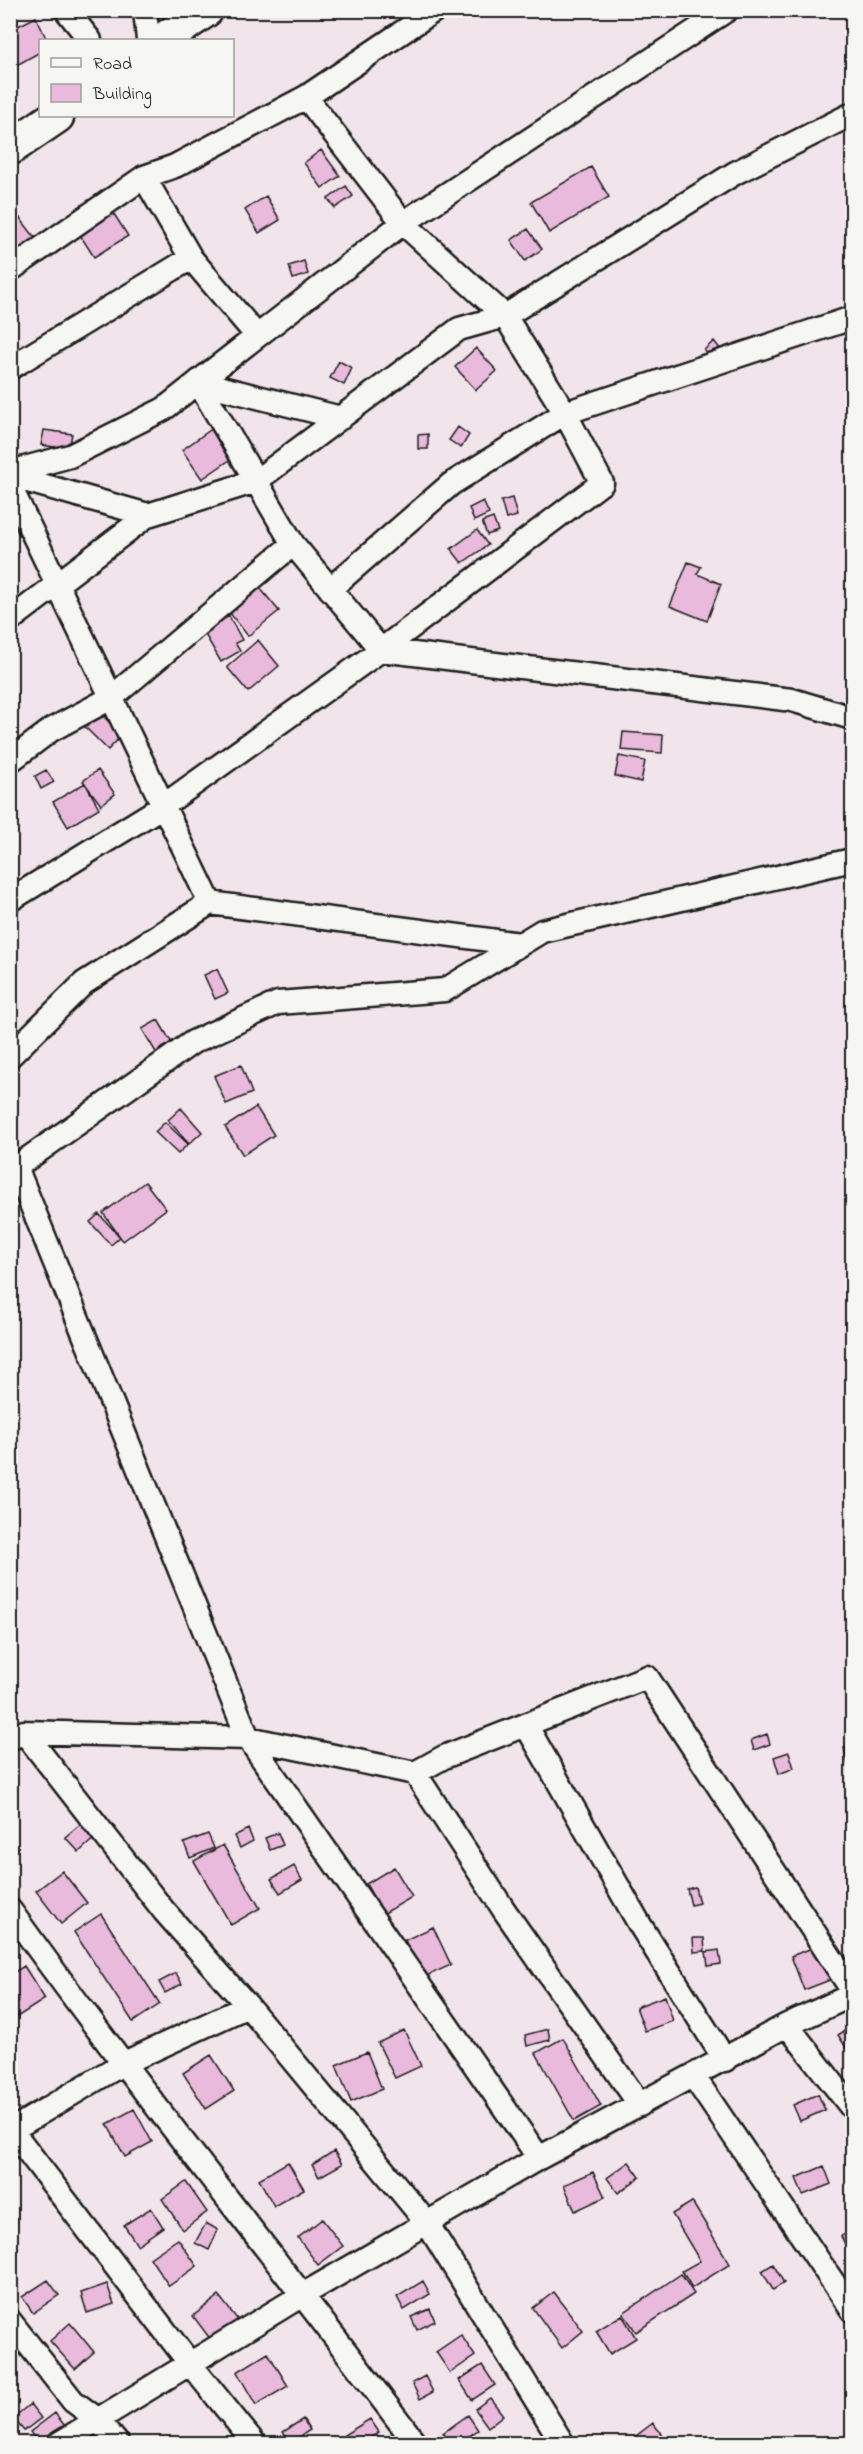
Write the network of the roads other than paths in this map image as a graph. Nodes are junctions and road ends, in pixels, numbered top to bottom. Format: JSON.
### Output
{"nodes":[{"id":1,"x":66,"y":10,"type":"edge"},
{"id":2,"x":145,"y":10,"type":"edge"},
{"id":3,"x":206,"y":10,"type":"edge"},
{"id":4,"x":435,"y":10,"type":"edge"},
{"id":5,"x":728,"y":10,"type":"edge"},
{"id":6,"x":89,"y":39,"type":"edge"},
{"id":7,"x":148,"y":39,"type":"edge"},
{"id":8,"x":164,"y":39,"type":"edge"},
{"id":9,"x":306,"y":97,"type":"junction"},
{"id":10,"x":852,"y":114,"type":"edge"},
{"id":11,"x":56,"y":117,"type":"edge"},
{"id":12,"x":10,"y":148,"type":"edge"},
{"id":13,"x":144,"y":177,"type":"junction"},
{"id":14,"x":403,"y":223,"type":"junction"},
{"id":15,"x":191,"y":258,"type":"junction"},
{"id":16,"x":10,"y":270,"type":"edge"},
{"id":17,"x":506,"y":316,"type":"junction"},
{"id":18,"x":852,"y":318,"type":"edge"},
{"id":19,"x":257,"y":336,"type":"junction"},
{"id":20,"x":10,"y":368,"type":"edge"},
{"id":21,"x":198,"y":382,"type":"junction"},
{"id":22,"x":565,"y":413,"type":"junction"},
{"id":23,"x":341,"y":418,"type":"junction"},
{"id":24,"x":10,"y":474,"type":"edge"},
{"id":25,"x":256,"y":481,"type":"junction"},
{"id":26,"x":10,"y":486,"type":"edge"},
{"id":27,"x":148,"y":515,"type":"junction"},
{"id":28,"x":293,"y":544,"type":"junction"},
{"id":29,"x":57,"y":584,"type":"junction"},
{"id":30,"x":330,"y":589,"type":"junction"},
{"id":31,"x":10,"y":620,"type":"edge"},
{"id":32,"x":381,"y":650,"type":"junction"},
{"id":33,"x":111,"y":698,"type":"junction"},
{"id":34,"x":852,"y":718,"type":"edge"},
{"id":35,"x":10,"y":761,"type":"edge"},
{"id":36,"x":163,"y":806,"type":"junction"},
{"id":37,"x":852,"y":860,"type":"edge"},
{"id":38,"x":10,"y":900,"type":"edge"},
{"id":39,"x":210,"y":903,"type":"junction"},
{"id":40,"x":520,"y":944,"type":"junction"},
{"id":41,"x":10,"y":1056,"type":"edge"},
{"id":42,"x":13,"y":1167,"type":"edge"},
{"id":43,"x":526,"y":1725,"type":"junction"},
{"id":44,"x":17,"y":1736,"type":"edge"},
{"id":45,"x":248,"y":1738,"type":"junction"},
{"id":46,"x":415,"y":1773,"type":"junction"},
{"id":47,"x":10,"y":1910,"type":"edge"},
{"id":48,"x":852,"y":1990,"type":"edge"},
{"id":49,"x":852,"y":1995,"type":"edge"},
{"id":50,"x":248,"y":2006,"type":"junction"},
{"id":51,"x":787,"y":2025,"type":"junction"},
{"id":52,"x":725,"y":2060,"type":"junction"},
{"id":53,"x":122,"y":2064,"type":"junction"},
{"id":54,"x":694,"y":2077,"type":"junction"},
{"id":55,"x":640,"y":2105,"type":"junction"},
{"id":56,"x":852,"y":2108,"type":"edge"},
{"id":57,"x":11,"y":2130,"type":"edge"},
{"id":58,"x":539,"y":2158,"type":"junction"},
{"id":59,"x":427,"y":2223,"type":"junction"},
{"id":60,"x":304,"y":2294,"type":"junction"},
{"id":61,"x":852,"y":2310,"type":"edge"},
{"id":62,"x":10,"y":2321,"type":"edge"},
{"id":63,"x":191,"y":2365,"type":"junction"},
{"id":64,"x":97,"y":2419,"type":"junction"},
{"id":65,"x":58,"y":2444,"type":"edge"},
{"id":66,"x":118,"y":2444,"type":"edge"},
{"id":67,"x":255,"y":2444,"type":"edge"},
{"id":68,"x":416,"y":2444,"type":"edge"},
{"id":69,"x":563,"y":2444,"type":"edge"}],
"edges":[{"from":1,"to":6,"type":"street"},
{"from":2,"to":7,"type":"street"},
{"from":3,"to":8,"type":"highway"},
{"from":4,"to":9,"type":"street"},
{"from":5,"to":14,"type":"street"},
{"from":9,"to":13,"type":"street"},
{"from":9,"to":14,"type":"street"},
{"from":10,"to":17,"type":"street"},
{"from":11,"to":12,"type":"highway"},
{"from":13,"to":15,"type":"street"},
{"from":13,"to":16,"type":"street"},
{"from":14,"to":17,"type":"street"},
{"from":14,"to":19,"type":"street"},
{"from":15,"to":19,"type":"street"},
{"from":15,"to":20,"type":"street"},
{"from":17,"to":22,"type":"street"},
{"from":17,"to":23,"type":"street"},
{"from":18,"to":22,"type":"street"},
{"from":19,"to":21,"type":"street"},
{"from":21,"to":23,"type":"street"},
{"from":21,"to":24,"type":"street"},
{"from":21,"to":25,"type":"street"},
{"from":22,"to":30,"type":"street"},
{"from":22,"to":32,"type":"street"},
{"from":23,"to":25,"type":"street"},
{"from":24,"to":27,"type":"street"},
{"from":25,"to":27,"type":"street"},
{"from":25,"to":28,"type":"street"},
{"from":26,"to":29,"type":"street"},
{"from":27,"to":29,"type":"street"},
{"from":28,"to":30,"type":"street"},
{"from":28,"to":33,"type":"street"},
{"from":29,"to":31,"type":"street"},
{"from":29,"to":33,"type":"street"},
{"from":30,"to":32,"type":"street"},
{"from":32,"to":34,"type":"street"},
{"from":32,"to":36,"type":"street"},
{"from":33,"to":35,"type":"street"},
{"from":33,"to":36,"type":"street"},
{"from":36,"to":38,"type":"street"},
{"from":36,"to":39,"type":"street"},
{"from":37,"to":40,"type":"street"},
{"from":39,"to":40,"type":"street"},
{"from":39,"to":41,"type":"street"},
{"from":40,"to":42,"type":"street"},
{"from":42,"to":45,"type":"street"},
{"from":43,"to":46,"type":"street"},
{"from":43,"to":48,"type":"street"},
{"from":43,"to":52,"type":"street"},
{"from":44,"to":45,"type":"street"},
{"from":44,"to":50,"type":"street"},
{"from":45,"to":46,"type":"street"},
{"from":45,"to":58,"type":"street"},
{"from":46,"to":55,"type":"street"},
{"from":47,"to":53,"type":"street"},
{"from":49,"to":51,"type":"street"},
{"from":50,"to":53,"type":"street"},
{"from":50,"to":59,"type":"street"},
{"from":51,"to":52,"type":"street"},
{"from":51,"to":56,"type":"street"},
{"from":52,"to":54,"type":"street"},
{"from":53,"to":57,"type":"street"},
{"from":53,"to":60,"type":"street"},
{"from":54,"to":55,"type":"street"},
{"from":54,"to":61,"type":"street"},
{"from":55,"to":58,"type":"street"},
{"from":57,"to":63,"type":"street"},
{"from":58,"to":59,"type":"street"},
{"from":59,"to":60,"type":"street"},
{"from":59,"to":69,"type":"street"},
{"from":60,"to":63,"type":"street"},
{"from":60,"to":68,"type":"street"},
{"from":62,"to":64,"type":"street"},
{"from":63,"to":64,"type":"street"},
{"from":63,"to":67,"type":"street"},
{"from":64,"to":65,"type":"street"},
{"from":64,"to":66,"type":"street"}]}
